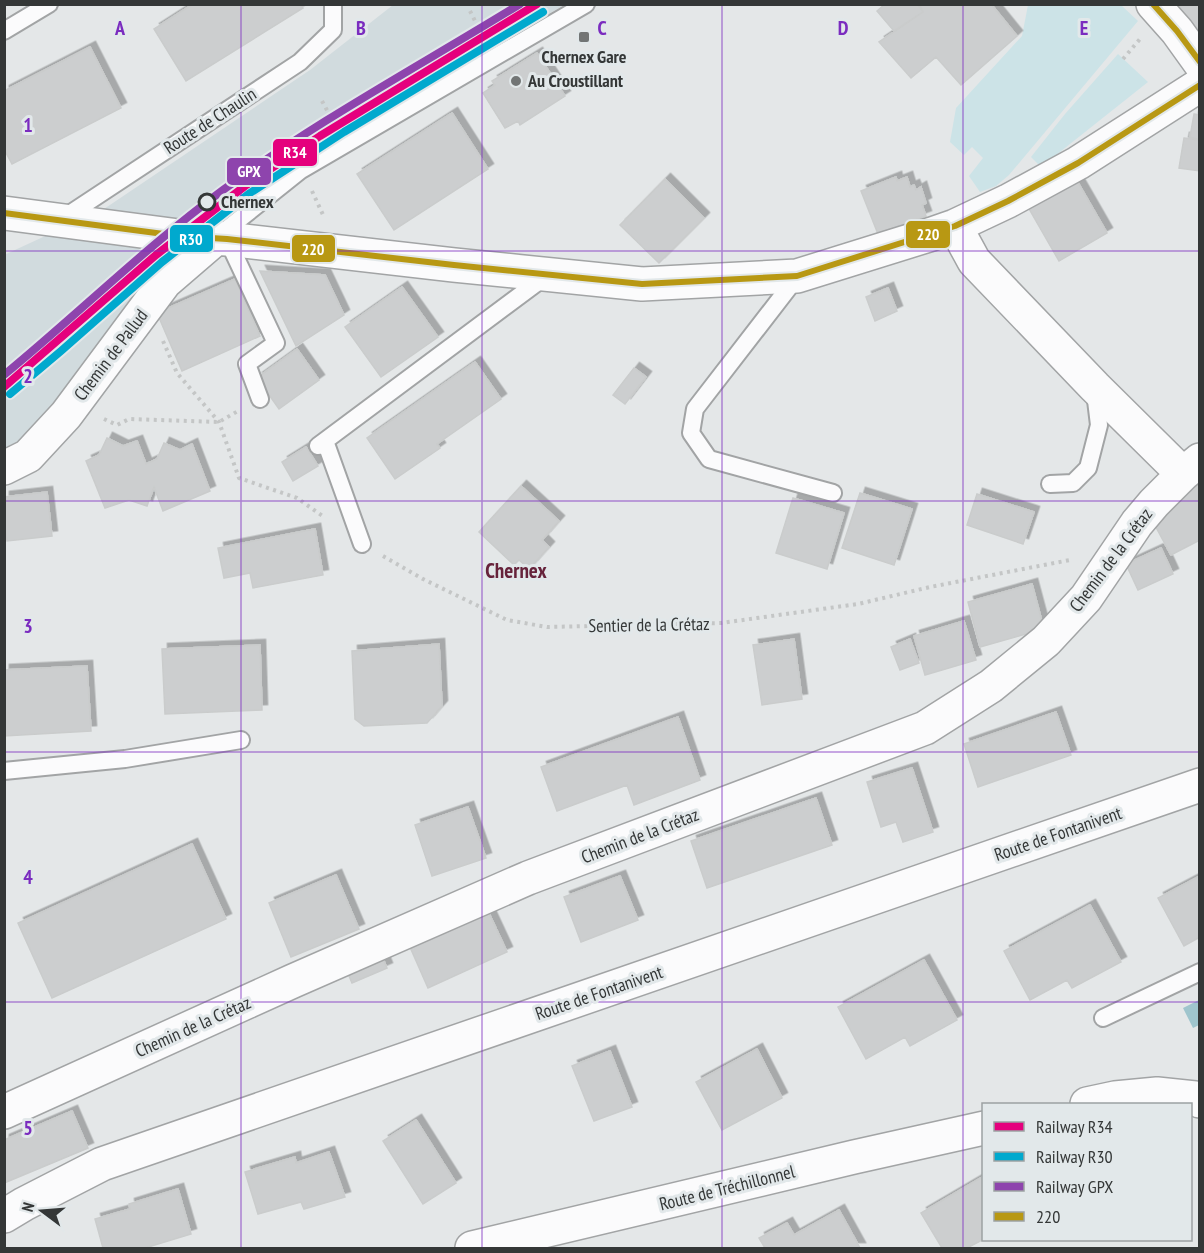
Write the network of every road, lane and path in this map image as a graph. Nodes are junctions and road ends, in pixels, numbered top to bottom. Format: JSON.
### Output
{"nodes":[{"id":1,"x":49,"y":4,"type":"edge"},
{"id":2,"x":333,"y":4,"type":"edge"},
{"id":3,"x":586,"y":4,"type":"edge"},
{"id":4,"x":1153,"y":4,"type":"edge"},
{"id":5,"x":470,"y":11,"type":"dead end"},
{"id":6,"x":476,"y":23,"type":"dead end"},
{"id":7,"x":4,"y":31,"type":"edge"},
{"id":8,"x":1141,"y":38,"type":"dead end"},
{"id":9,"x":1123,"y":59,"type":"dead end"},
{"id":10,"x":1200,"y":63,"type":"edge"},
{"id":11,"x":1200,"y":85,"type":"edge"},
{"id":12,"x":322,"y":101,"type":"dead end"},
{"id":13,"x":328,"y":112,"type":"dead end"},
{"id":14,"x":9,"y":217,"type":"edge"},
{"id":15,"x":61,"y":220,"type":"junction"},
{"id":16,"x":955,"y":226,"type":"junction"},
{"id":17,"x":221,"y":239,"type":"junction"},
{"id":18,"x":548,"y":274,"type":"junction"},
{"id":19,"x":797,"y":276,"type":"junction"},
{"id":20,"x":148,"y":305,"type":"junction"},
{"id":21,"x":1095,"y":387,"type":"junction"},
{"id":22,"x":260,"y":399,"type":"dead end"},
{"id":23,"x":219,"y":422,"type":"junction"},
{"id":24,"x":117,"y":424,"type":"dead end"},
{"id":25,"x":1191,"y":467,"type":"edge"},
{"id":26,"x":4,"y":468,"type":"edge"},
{"id":27,"x":1050,"y":484,"type":"dead end"},
{"id":28,"x":833,"y":493,"type":"dead end"},
{"id":29,"x":362,"y":544,"type":"junction"},
{"id":30,"x":1078,"y":559,"type":"dead end"},
{"id":31,"x":241,"y":740,"type":"dead end"},
{"id":32,"x":4,"y":771,"type":"edge"},
{"id":33,"x":1200,"y":785,"type":"edge"},
{"id":34,"x":1200,"y":972,"type":"edge"},
{"id":35,"x":1103,"y":1018,"type":"dead end"},
{"id":36,"x":1200,"y":1101,"type":"edge"},
{"id":37,"x":1092,"y":1103,"type":"edge"},
{"id":38,"x":4,"y":1112,"type":"edge"},
{"id":39,"x":982,"y":1128,"type":"edge"},
{"id":40,"x":4,"y":1216,"type":"edge"},
{"id":41,"x":471,"y":1248,"type":"edge"}],
"edges":[{"from":1,"to":7,"type":"lane"},
{"from":2,"to":15,"type":"lane","name":"Route de Chaulin"},
{"from":3,"to":17,"type":"lane"},
{"from":4,"to":10,"type":"street"},
{"from":5,"to":6,"type":"path"},
{"from":8,"to":9,"type":"path"},
{"from":11,"to":16,"type":"street"},
{"from":12,"to":13,"type":"path"},
{"from":14,"to":15,"type":"street"},
{"from":15,"to":17,"type":"street"},
{"from":16,"to":19,"type":"street"},
{"from":16,"to":21,"type":"street"},
{"from":17,"to":18,"type":"street"},
{"from":17,"to":20,"type":"street","name":"Chemin de Pallud"},
{"from":17,"to":22,"type":"lane"},
{"from":18,"to":19,"type":"street"},
{"from":18,"to":29,"type":"lane"},
{"from":19,"to":28,"type":"lane"},
{"from":20,"to":23,"type":"path"},
{"from":20,"to":26,"type":"street","name":"Chemin de Pallud"},
{"from":21,"to":25,"type":"street"},
{"from":21,"to":27,"type":"lane"},
{"from":23,"to":24,"type":"path"},
{"from":23,"to":29,"type":"path","name":"Sentier de la Crétaz"},
{"from":25,"to":38,"type":"street","name":"Chemin de la Crétaz"},
{"from":29,"to":30,"type":"path","name":"Sentier de la Crétaz"},
{"from":31,"to":32,"type":"lane"},
{"from":33,"to":40,"type":"street","name":"Route de Fontanivent"},
{"from":34,"to":35,"type":"lane"},
{"from":36,"to":37,"type":"street"},
{"from":39,"to":41,"type":"street","name":"Route de Tréchillonnel"}]}
